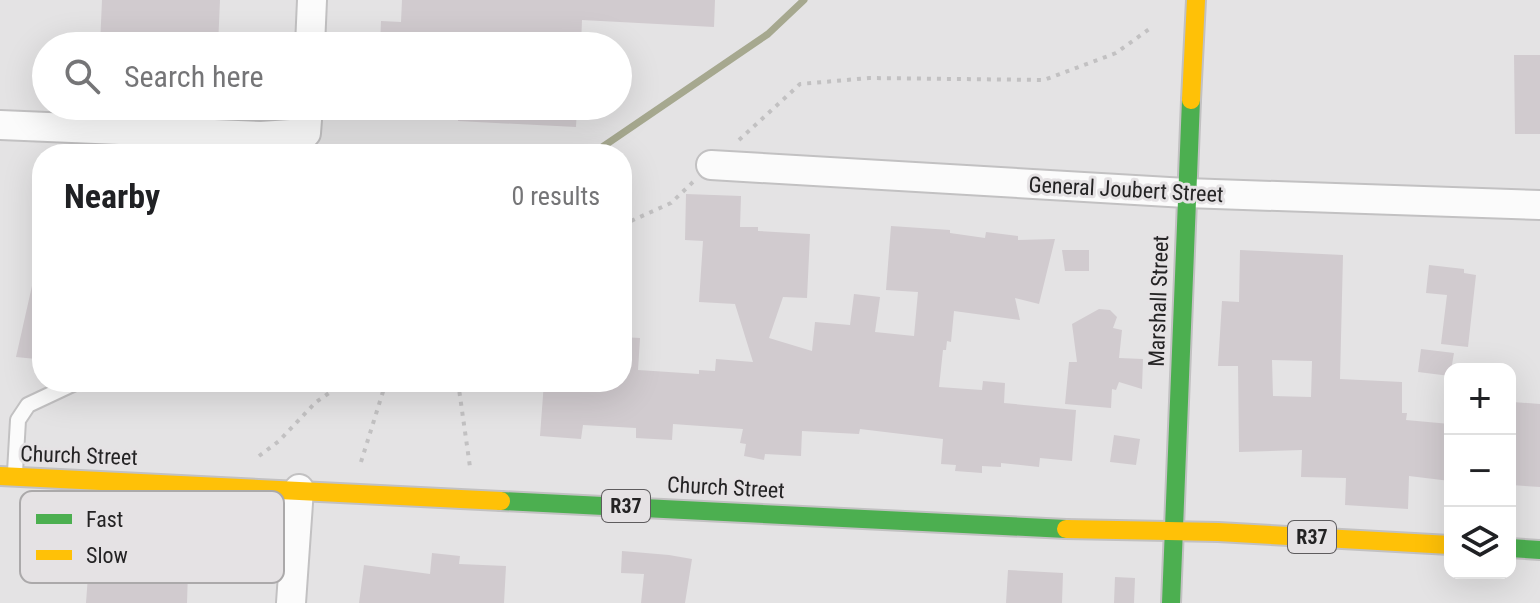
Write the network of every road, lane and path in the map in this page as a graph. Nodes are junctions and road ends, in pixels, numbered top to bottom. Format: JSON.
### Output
{"nodes":[{"id":1,"x":312,"y":0,"type":"edge"},
{"id":2,"x":1196,"y":0,"type":"edge"},
{"id":3,"x":1152,"y":27,"type":"dead end"},
{"id":4,"x":311,"y":32,"type":"edge"},
{"id":5,"x":307,"y":120,"type":"edge"},
{"id":6,"x":0,"y":125,"type":"edge"},
{"id":7,"x":711,"y":165,"type":"junction"},
{"id":8,"x":1186,"y":193,"type":"junction"},
{"id":9,"x":1540,"y":205,"type":"edge"},
{"id":10,"x":632,"y":221,"type":"edge"},
{"id":11,"x":56,"y":392,"type":"edge"},
{"id":12,"x":330,"y":392,"type":"edge"},
{"id":13,"x":383,"y":392,"type":"edge"},
{"id":14,"x":460,"y":392,"type":"edge"},
{"id":15,"x":256,"y":459,"type":"dead end"},
{"id":16,"x":8,"y":476,"type":"edge"},
{"id":17,"x":299,"y":489,"type":"junction"},
{"id":18,"x":356,"y":492,"type":"junction"},
{"id":19,"x":473,"y":498,"type":"junction"},
{"id":20,"x":1175,"y":532,"type":"junction"},
{"id":21,"x":1444,"y":545,"type":"edge"},
{"id":22,"x":1516,"y":548,"type":"edge"},
{"id":23,"x":1540,"y":550,"type":"edge"},
{"id":24,"x":291,"y":603,"type":"edge"},
{"id":25,"x":1171,"y":603,"type":"edge"}],
"edges":[{"from":1,"to":4,"type":"street"},
{"from":2,"to":8,"type":"main road","name":"Marshall Street"},
{"from":3,"to":7,"type":"path"},
{"from":5,"to":6,"type":"street"},
{"from":7,"to":8,"type":"street","name":"General Joubert Street"},
{"from":7,"to":10,"type":"path"},
{"from":8,"to":9,"type":"street","name":"General Joubert Street"},
{"from":8,"to":20,"type":"main road","name":"Marshall Street"},
{"from":11,"to":16,"type":"lane"},
{"from":12,"to":15,"type":"path"},
{"from":13,"to":18,"type":"path"},
{"from":14,"to":19,"type":"path"},
{"from":16,"to":17,"type":"main road","name":"Church Street","number":"R37"},
{"from":17,"to":18,"type":"main road","name":"Church Street","number":"R37"},
{"from":17,"to":24,"type":"street"},
{"from":18,"to":19,"type":"main road","name":"Church Street","number":"R37"},
{"from":19,"to":20,"type":"main road","name":"Church Street","number":"R37"},
{"from":20,"to":21,"type":"main road","name":"Church Street","number":"R37"},
{"from":20,"to":25,"type":"main road","name":"Marshall Street"},
{"from":22,"to":23,"type":"main road"}]}
